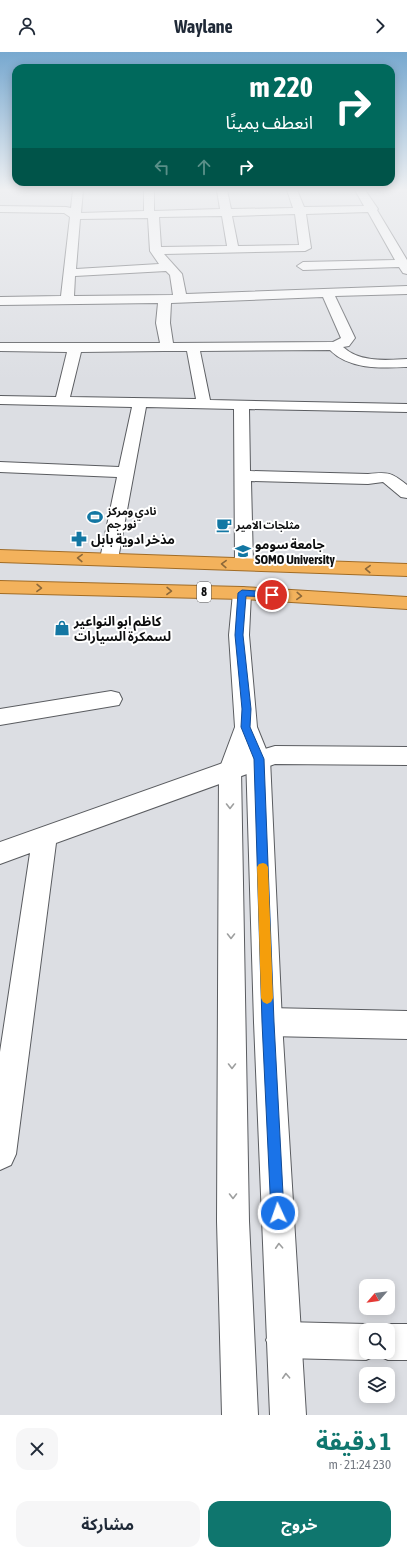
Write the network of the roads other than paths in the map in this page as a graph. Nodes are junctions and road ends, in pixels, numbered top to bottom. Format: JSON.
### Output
{"nodes":[{"id":1,"x":72,"y":254,"type":"edge"},
{"id":2,"x":158,"y":254,"type":"edge"},
{"id":3,"x":304,"y":254,"type":"edge"},
{"id":4,"x":398,"y":254,"type":"edge"},
{"id":5,"x":303,"y":266,"type":"junction"},
{"id":6,"x":405,"y":266,"type":"edge"},
{"id":7,"x":170,"y":267,"type":"junction"},
{"id":8,"x":70,"y":273,"type":"junction"},
{"id":9,"x":407,"y":290,"type":"edge"},
{"id":10,"x":327,"y":293,"type":"junction"},
{"id":11,"x":312,"y":294,"type":"junction"},
{"id":12,"x":180,"y":298,"type":"junction"},
{"id":13,"x":165,"y":299,"type":"junction"},
{"id":14,"x":67,"y":301,"type":"junction"},
{"id":15,"x":0,"y":302,"type":"edge"},
{"id":16,"x":334,"y":346,"type":"junction"},
{"id":17,"x":0,"y":347,"type":"edge"},
{"id":18,"x":75,"y":348,"type":"junction"},
{"id":19,"x":167,"y":348,"type":"junction"},
{"id":20,"x":192,"y":348,"type":"junction"},
{"id":21,"x":407,"y":363,"type":"edge"},
{"id":22,"x":0,"y":400,"type":"edge"},
{"id":23,"x":62,"y":400,"type":"junction"},
{"id":24,"x":140,"y":402,"type":"junction"},
{"id":25,"x":204,"y":405,"type":"junction"},
{"id":26,"x":241,"y":406,"type":"junction"},
{"id":27,"x":407,"y":408,"type":"edge"},
{"id":28,"x":0,"y":467,"type":"edge"},
{"id":29,"x":125,"y":472,"type":"junction"},
{"id":30,"x":242,"y":476,"type":"junction"},
{"id":31,"x":407,"y":493,"type":"edge"},
{"id":32,"x":0,"y":556,"type":"edge"},
{"id":33,"x":109,"y":559,"type":"junction"},
{"id":34,"x":244,"y":564,"type":"junction"},
{"id":35,"x":407,"y":570,"type":"edge"},
{"id":36,"x":0,"y":587,"type":"edge"},
{"id":37,"x":242,"y":593,"type":"junction"},
{"id":38,"x":407,"y":603,"type":"edge"},
{"id":39,"x":111,"y":699,"type":"dead end"},
{"id":40,"x":0,"y":716,"type":"edge"},
{"id":41,"x":246,"y":727,"type":"junction"},
{"id":42,"x":407,"y":756,"type":"edge"},
{"id":43,"x":259,"y":759,"type":"junction"},
{"id":44,"x":230,"y":770,"type":"junction"},
{"id":45,"x":45,"y":837,"type":"junction"},
{"id":46,"x":0,"y":853,"type":"edge"},
{"id":47,"x":268,"y":1022,"type":"junction"},
{"id":48,"x":407,"y":1024,"type":"edge"},
{"id":49,"x":0,"y":1154,"type":"edge"},
{"id":50,"x":284,"y":1340,"type":"junction"},
{"id":51,"x":359,"y":1342,"type":"edge"},
{"id":52,"x":395,"y":1342,"type":"edge"},
{"id":53,"x":407,"y":1342,"type":"edge"},
{"id":54,"x":240,"y":1415,"type":"edge"},
{"id":55,"x":288,"y":1415,"type":"edge"}],
"edges":[{"from":1,"to":8,"type":"street"},
{"from":2,"to":7,"type":"street"},
{"from":3,"to":5,"type":"street"},
{"from":4,"to":6,"type":"street"},
{"from":5,"to":6,"type":"street"},
{"from":5,"to":11,"type":"street"},
{"from":7,"to":8,"type":"street"},
{"from":7,"to":12,"type":"street"},
{"from":8,"to":14,"type":"street"},
{"from":9,"to":10,"type":"street"},
{"from":10,"to":11,"type":"street"},
{"from":10,"to":16,"type":"street"},
{"from":11,"to":12,"type":"street"},
{"from":12,"to":13,"type":"street"},
{"from":13,"to":14,"type":"street"},
{"from":13,"to":19,"type":"street"},
{"from":14,"to":15,"type":"street"},
{"from":16,"to":20,"type":"street"},
{"from":16,"to":21,"type":"street"},
{"from":17,"to":18,"type":"street"},
{"from":18,"to":19,"type":"street"},
{"from":18,"to":23,"type":"street"},
{"from":19,"to":20,"type":"street"},
{"from":20,"to":25,"type":"street"},
{"from":22,"to":23,"type":"street"},
{"from":23,"to":24,"type":"street"},
{"from":24,"to":25,"type":"street"},
{"from":24,"to":29,"type":"street"},
{"from":25,"to":26,"type":"street"},
{"from":26,"to":27,"type":"street"},
{"from":26,"to":30,"type":"street"},
{"from":28,"to":29,"type":"street"},
{"from":29,"to":33,"type":"street"},
{"from":30,"to":31,"type":"street"},
{"from":30,"to":34,"type":"street"},
{"from":33,"to":32,"type":"highway","number":"8","one_way":true},
{"from":34,"to":33,"type":"highway","number":"8","one_way":true},
{"from":35,"to":34,"type":"highway","number":"8","one_way":true},
{"from":36,"to":37,"type":"highway","number":"8","one_way":true},
{"from":37,"to":38,"type":"highway","number":"8","one_way":true},
{"from":37,"to":41,"type":"street"},
{"from":39,"to":40,"type":"street"},
{"from":41,"to":43,"type":"street"},
{"from":41,"to":44,"type":"street"},
{"from":42,"to":43,"type":"street"},
{"from":43,"to":44,"type":"street"},
{"from":43,"to":47,"type":"street"},
{"from":44,"to":45,"type":"street"},
{"from":44,"to":54,"type":"street","one_way":true},
{"from":45,"to":46,"type":"street"},
{"from":45,"to":49,"type":"street"},
{"from":47,"to":48,"type":"street"},
{"from":50,"to":47,"type":"street","one_way":true},
{"from":50,"to":51,"type":"street"},
{"from":55,"to":50,"type":"street","one_way":true},
{"from":52,"to":53,"type":"street"}]}
